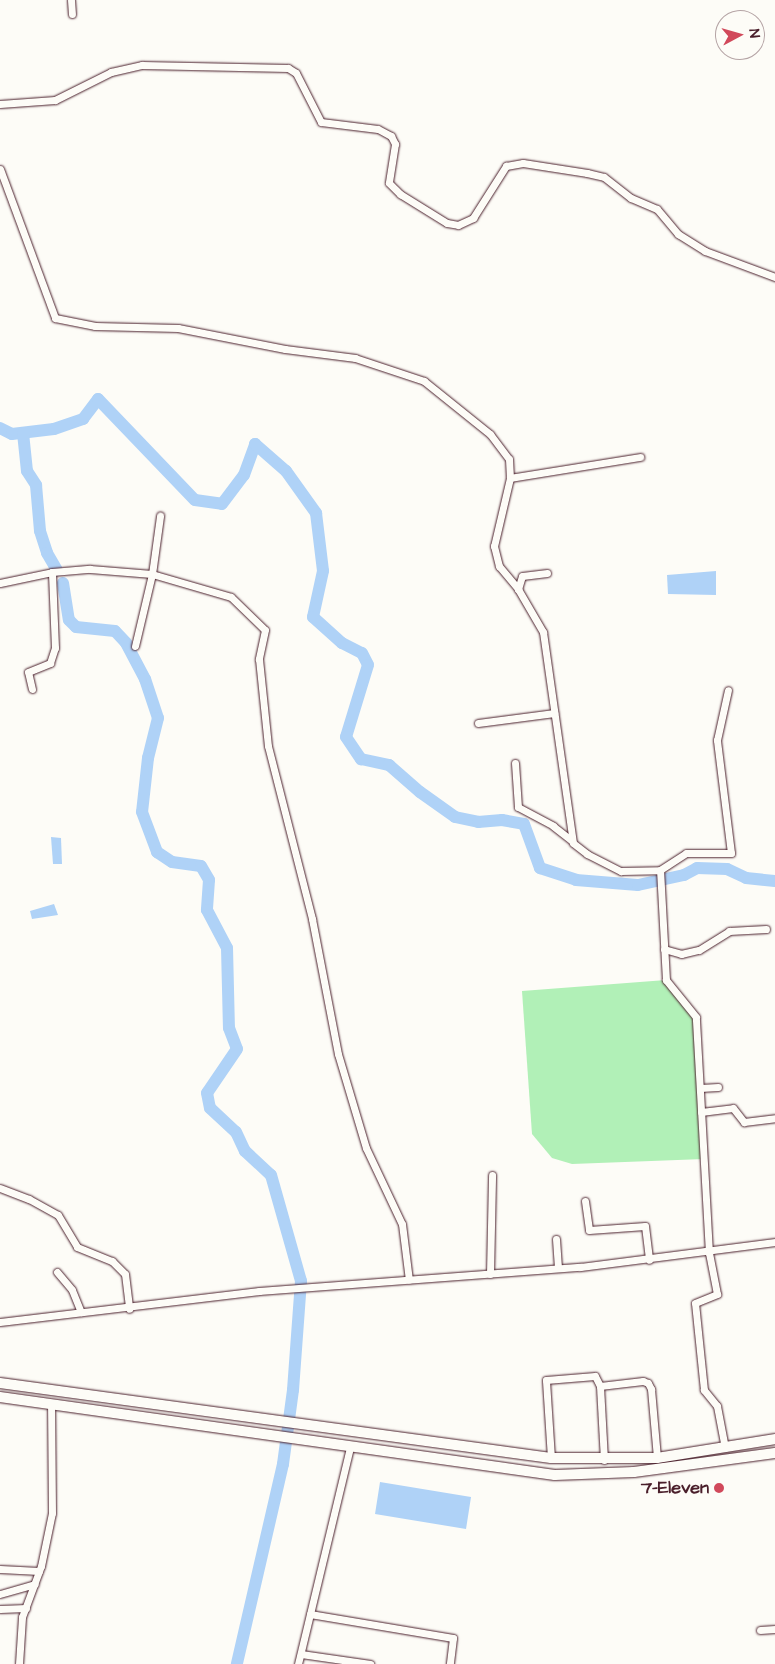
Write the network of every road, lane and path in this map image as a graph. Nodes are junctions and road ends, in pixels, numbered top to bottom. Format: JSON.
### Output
{"nodes":[{"id":1,"x":71,"y":0,"type":"edge"},
{"id":2,"x":72,"y":14,"type":"dead end"},
{"id":3,"x":0,"y":104,"type":"edge"},
{"id":4,"x":0,"y":169,"type":"edge"},
{"id":5,"x":775,"y":277,"type":"edge"},
{"id":6,"x":640,"y":457,"type":"dead end"},
{"id":7,"x":510,"y":478,"type":"junction"},
{"id":8,"x":160,"y":516,"type":"dead end"},
{"id":9,"x":52,"y":572,"type":"junction"},
{"id":10,"x":547,"y":573,"type":"dead end"},
{"id":11,"x":152,"y":574,"type":"junction"},
{"id":12,"x":0,"y":583,"type":"edge"},
{"id":13,"x":518,"y":589,"type":"junction"},
{"id":14,"x":135,"y":646,"type":"dead end"},
{"id":15,"x":32,"y":689,"type":"dead end"},
{"id":16,"x":728,"y":690,"type":"dead end"},
{"id":17,"x":554,"y":713,"type":"junction"},
{"id":18,"x":478,"y":722,"type":"dead end"},
{"id":19,"x":515,"y":763,"type":"dead end"},
{"id":20,"x":572,"y":841,"type":"junction"},
{"id":21,"x":660,"y":870,"type":"junction"},
{"id":22,"x":766,"y":929,"type":"dead end"},
{"id":23,"x":664,"y":950,"type":"junction"},
{"id":24,"x":718,"y":1087,"type":"dead end"},
{"id":25,"x":700,"y":1088,"type":"junction"},
{"id":26,"x":702,"y":1112,"type":"junction"},
{"id":27,"x":775,"y":1118,"type":"edge"},
{"id":28,"x":492,"y":1175,"type":"dead end"},
{"id":29,"x":0,"y":1188,"type":"edge"},
{"id":30,"x":585,"y":1202,"type":"dead end"},
{"id":31,"x":556,"y":1239,"type":"dead end"},
{"id":32,"x":775,"y":1242,"type":"edge"},
{"id":33,"x":710,"y":1253,"type":"junction"},
{"id":34,"x":648,"y":1260,"type":"junction"},
{"id":35,"x":558,"y":1268,"type":"junction"},
{"id":36,"x":57,"y":1272,"type":"dead end"},
{"id":37,"x":490,"y":1274,"type":"junction"},
{"id":38,"x":409,"y":1280,"type":"junction"},
{"id":39,"x":129,"y":1309,"type":"junction"},
{"id":40,"x":81,"y":1312,"type":"junction"},
{"id":41,"x":0,"y":1322,"type":"edge"},
{"id":42,"x":0,"y":1383,"type":"edge"},
{"id":43,"x":600,"y":1386,"type":"junction"},
{"id":44,"x":0,"y":1397,"type":"edge"},
{"id":45,"x":51,"y":1404,"type":"junction"},
{"id":46,"x":775,"y":1439,"type":"edge"},
{"id":47,"x":350,"y":1447,"type":"junction"},
{"id":48,"x":725,"y":1448,"type":"junction"},
{"id":49,"x":775,"y":1453,"type":"edge"},
{"id":50,"x":552,"y":1458,"type":"junction"},
{"id":51,"x":657,"y":1458,"type":"junction"},
{"id":52,"x":604,"y":1460,"type":"junction"},
{"id":53,"x":0,"y":1569,"type":"edge"},
{"id":54,"x":39,"y":1571,"type":"junction"},
{"id":55,"x":34,"y":1584,"type":"junction"},
{"id":56,"x":0,"y":1594,"type":"edge"},
{"id":57,"x":26,"y":1608,"type":"junction"},
{"id":58,"x":0,"y":1609,"type":"edge"},
{"id":59,"x":310,"y":1614,"type":"junction"},
{"id":60,"x":775,"y":1629,"type":"edge"},
{"id":61,"x":760,"y":1630,"type":"dead end"},
{"id":62,"x":301,"y":1654,"type":"junction"},
{"id":63,"x":19,"y":1664,"type":"edge"},
{"id":64,"x":298,"y":1664,"type":"edge"},
{"id":65,"x":370,"y":1664,"type":"edge"},
{"id":66,"x":450,"y":1664,"type":"edge"}],
"edges":[{"from":1,"to":2,"type":"street"},
{"from":3,"to":5,"type":"street"},
{"from":4,"to":7,"type":"street"},
{"from":6,"to":7,"type":"street"},
{"from":7,"to":13,"type":"street"},
{"from":8,"to":11,"type":"street"},
{"from":9,"to":11,"type":"street"},
{"from":9,"to":12,"type":"street"},
{"from":9,"to":15,"type":"street"},
{"from":10,"to":13,"type":"street"},
{"from":11,"to":14,"type":"street"},
{"from":11,"to":38,"type":"street"},
{"from":13,"to":17,"type":"street"},
{"from":16,"to":21,"type":"street"},
{"from":17,"to":18,"type":"street"},
{"from":17,"to":20,"type":"street"},
{"from":19,"to":20,"type":"street"},
{"from":20,"to":21,"type":"street"},
{"from":21,"to":23,"type":"street"},
{"from":22,"to":23,"type":"street"},
{"from":23,"to":25,"type":"street"},
{"from":24,"to":25,"type":"street"},
{"from":25,"to":26,"type":"street"},
{"from":26,"to":27,"type":"street"},
{"from":26,"to":33,"type":"street"},
{"from":28,"to":37,"type":"street"},
{"from":29,"to":39,"type":"street"},
{"from":30,"to":34,"type":"street"},
{"from":31,"to":35,"type":"street"},
{"from":32,"to":33,"type":"street"},
{"from":33,"to":34,"type":"street"},
{"from":33,"to":48,"type":"street"},
{"from":34,"to":35,"type":"street"},
{"from":35,"to":37,"type":"street"},
{"from":36,"to":40,"type":"street"},
{"from":37,"to":38,"type":"street"},
{"from":38,"to":39,"type":"street"},
{"from":39,"to":40,"type":"street"},
{"from":40,"to":41,"type":"street"},
{"from":42,"to":50,"type":"highway"},
{"from":43,"to":50,"type":"street"},
{"from":43,"to":51,"type":"street"},
{"from":43,"to":52,"type":"street"},
{"from":44,"to":45,"type":"highway"},
{"from":45,"to":47,"type":"highway"},
{"from":45,"to":54,"type":"street"},
{"from":46,"to":48,"type":"highway"},
{"from":47,"to":49,"type":"highway"},
{"from":47,"to":59,"type":"street"},
{"from":48,"to":51,"type":"highway"},
{"from":50,"to":52,"type":"highway"},
{"from":51,"to":52,"type":"highway"},
{"from":53,"to":54,"type":"street"},
{"from":54,"to":55,"type":"street"},
{"from":55,"to":56,"type":"street"},
{"from":55,"to":57,"type":"street"},
{"from":57,"to":58,"type":"street"},
{"from":57,"to":63,"type":"street"},
{"from":59,"to":62,"type":"street"},
{"from":59,"to":66,"type":"street"},
{"from":60,"to":61,"type":"street"},
{"from":62,"to":64,"type":"street"},
{"from":62,"to":65,"type":"street"}]}
